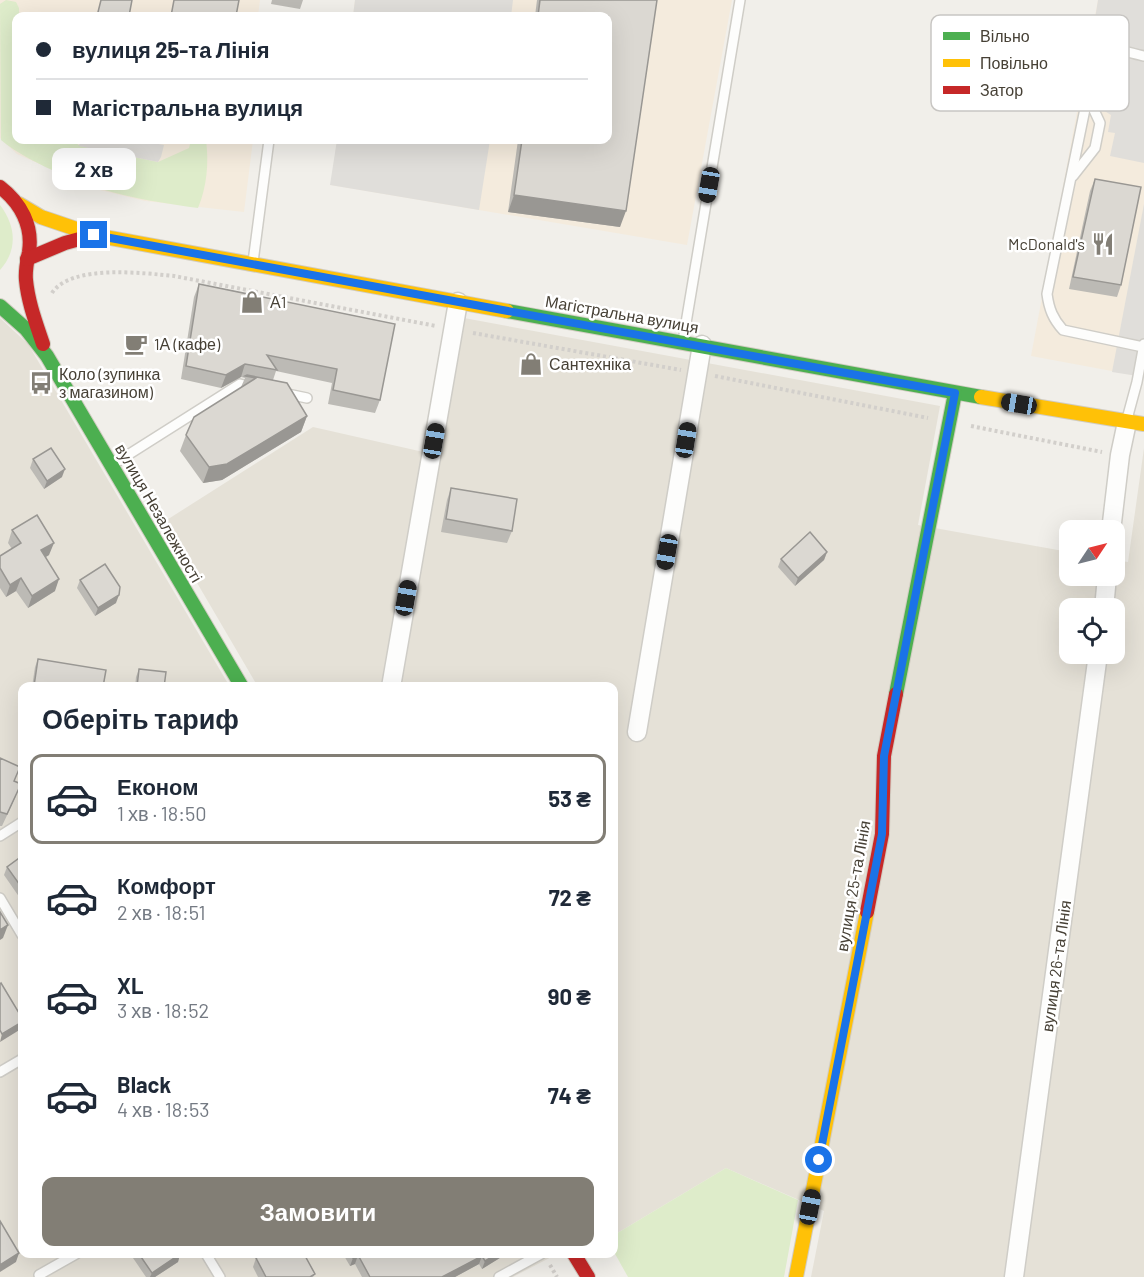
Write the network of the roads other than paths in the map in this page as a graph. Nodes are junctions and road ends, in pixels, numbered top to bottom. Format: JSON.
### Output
{"nodes":[{"id":1,"x":740,"y":0,"type":"edge"},
{"id":2,"x":1129,"y":53,"type":"edge"},
{"id":3,"x":1144,"y":56,"type":"edge"},
{"id":4,"x":1085,"y":111,"type":"edge"},
{"id":5,"x":1094,"y":111,"type":"edge"},
{"id":6,"x":268,"y":144,"type":"edge"},
{"id":7,"x":1071,"y":178,"type":"junction"},
{"id":8,"x":0,"y":187,"type":"edge"},
{"id":9,"x":19,"y":204,"type":"junction"},
{"id":10,"x":94,"y":235,"type":"junction"},
{"id":11,"x":26,"y":264,"type":"junction"},
{"id":12,"x":253,"y":264,"type":"junction"},
{"id":13,"x":15,"y":281,"type":"dead end"},
{"id":14,"x":458,"y":302,"type":"junction"},
{"id":15,"x":0,"y":306,"type":"edge"},
{"id":16,"x":683,"y":342,"type":"junction"},
{"id":17,"x":702,"y":345,"type":"junction"},
{"id":18,"x":1144,"y":345,"type":"edge"},
{"id":19,"x":47,"y":356,"type":"junction"},
{"id":20,"x":262,"y":389,"type":"edge"},
{"id":21,"x":274,"y":391,"type":"edge"},
{"id":22,"x":955,"y":393,"type":"junction"},
{"id":23,"x":307,"y":398,"type":"dead end"},
{"id":24,"x":1135,"y":423,"type":"edge"},
{"id":25,"x":112,"y":465,"type":"junction"},
{"id":26,"x":1112,"y":520,"type":"edge"},
{"id":27,"x":1097,"y":664,"type":"edge"},
{"id":28,"x":239,"y":682,"type":"edge"},
{"id":29,"x":392,"y":682,"type":"edge"},
{"id":30,"x":637,"y":732,"type":"dead end"},
{"id":31,"x":18,"y":825,"type":"edge"},
{"id":32,"x":0,"y":836,"type":"edge"},
{"id":33,"x":0,"y":898,"type":"edge"},
{"id":34,"x":18,"y":928,"type":"edge"},
{"id":35,"x":18,"y":1061,"type":"edge"},
{"id":36,"x":0,"y":1072,"type":"edge"},
{"id":37,"x":69,"y":1258,"type":"edge"},
{"id":38,"x":208,"y":1258,"type":"edge"},
{"id":39,"x":534,"y":1258,"type":"edge"},
{"id":40,"x":576,"y":1258,"type":"edge"},
{"id":41,"x":39,"y":1275,"type":"dead end"},
{"id":42,"x":220,"y":1277,"type":"edge"},
{"id":43,"x":499,"y":1277,"type":"edge"},
{"id":44,"x":588,"y":1277,"type":"edge"},
{"id":45,"x":796,"y":1277,"type":"edge"},
{"id":46,"x":1014,"y":1277,"type":"edge"}],
"edges":[{"from":1,"to":16,"type":"lane"},
{"from":2,"to":3,"type":"lane"},
{"from":4,"to":7,"type":"lane"},
{"from":5,"to":7,"type":"lane"},
{"from":6,"to":12,"type":"lane"},
{"from":7,"to":18,"type":"lane"},
{"from":8,"to":9,"type":"main road","name":"Магістральна вулиця"},
{"from":9,"to":10,"type":"main road","name":"Магістральна вулиця"},
{"from":9,"to":11,"type":"main road"},
{"from":10,"to":11,"type":"main road"},
{"from":10,"to":12,"type":"main road","name":"Магістральна вулиця"},
{"from":11,"to":13,"type":"main road"},
{"from":11,"to":19,"type":"main road"},
{"from":12,"to":14,"type":"main road","name":"Магістральна вулиця"},
{"from":14,"to":16,"type":"main road","name":"Магістральна вулиця"},
{"from":14,"to":29,"type":"street"},
{"from":15,"to":19,"type":"main road"},
{"from":16,"to":17,"type":"main road","name":"Магістральна вулиця"},
{"from":17,"to":22,"type":"main road","name":"Магістральна вулиця"},
{"from":17,"to":30,"type":"street"},
{"from":18,"to":24,"type":"lane"},
{"from":19,"to":25,"type":"main road","name":"вулиця Незалежності"},
{"from":20,"to":25,"type":"lane"},
{"from":21,"to":23,"type":"lane"},
{"from":22,"to":24,"type":"main road","name":"Магістральна вулиця"},
{"from":22,"to":45,"type":"main road","name":"вулиця 25-та Лінія"},
{"from":24,"to":26,"type":"street"},
{"from":25,"to":28,"type":"main road","name":"вулиця Незалежності"},
{"from":27,"to":46,"type":"street","name":"вулиця 26-та Лінія"},
{"from":31,"to":32,"type":"lane"},
{"from":33,"to":34,"type":"lane"},
{"from":35,"to":36,"type":"lane"},
{"from":37,"to":41,"type":"lane"},
{"from":38,"to":42,"type":"lane"},
{"from":39,"to":43,"type":"lane"},
{"from":40,"to":44,"type":"main road"}]}
